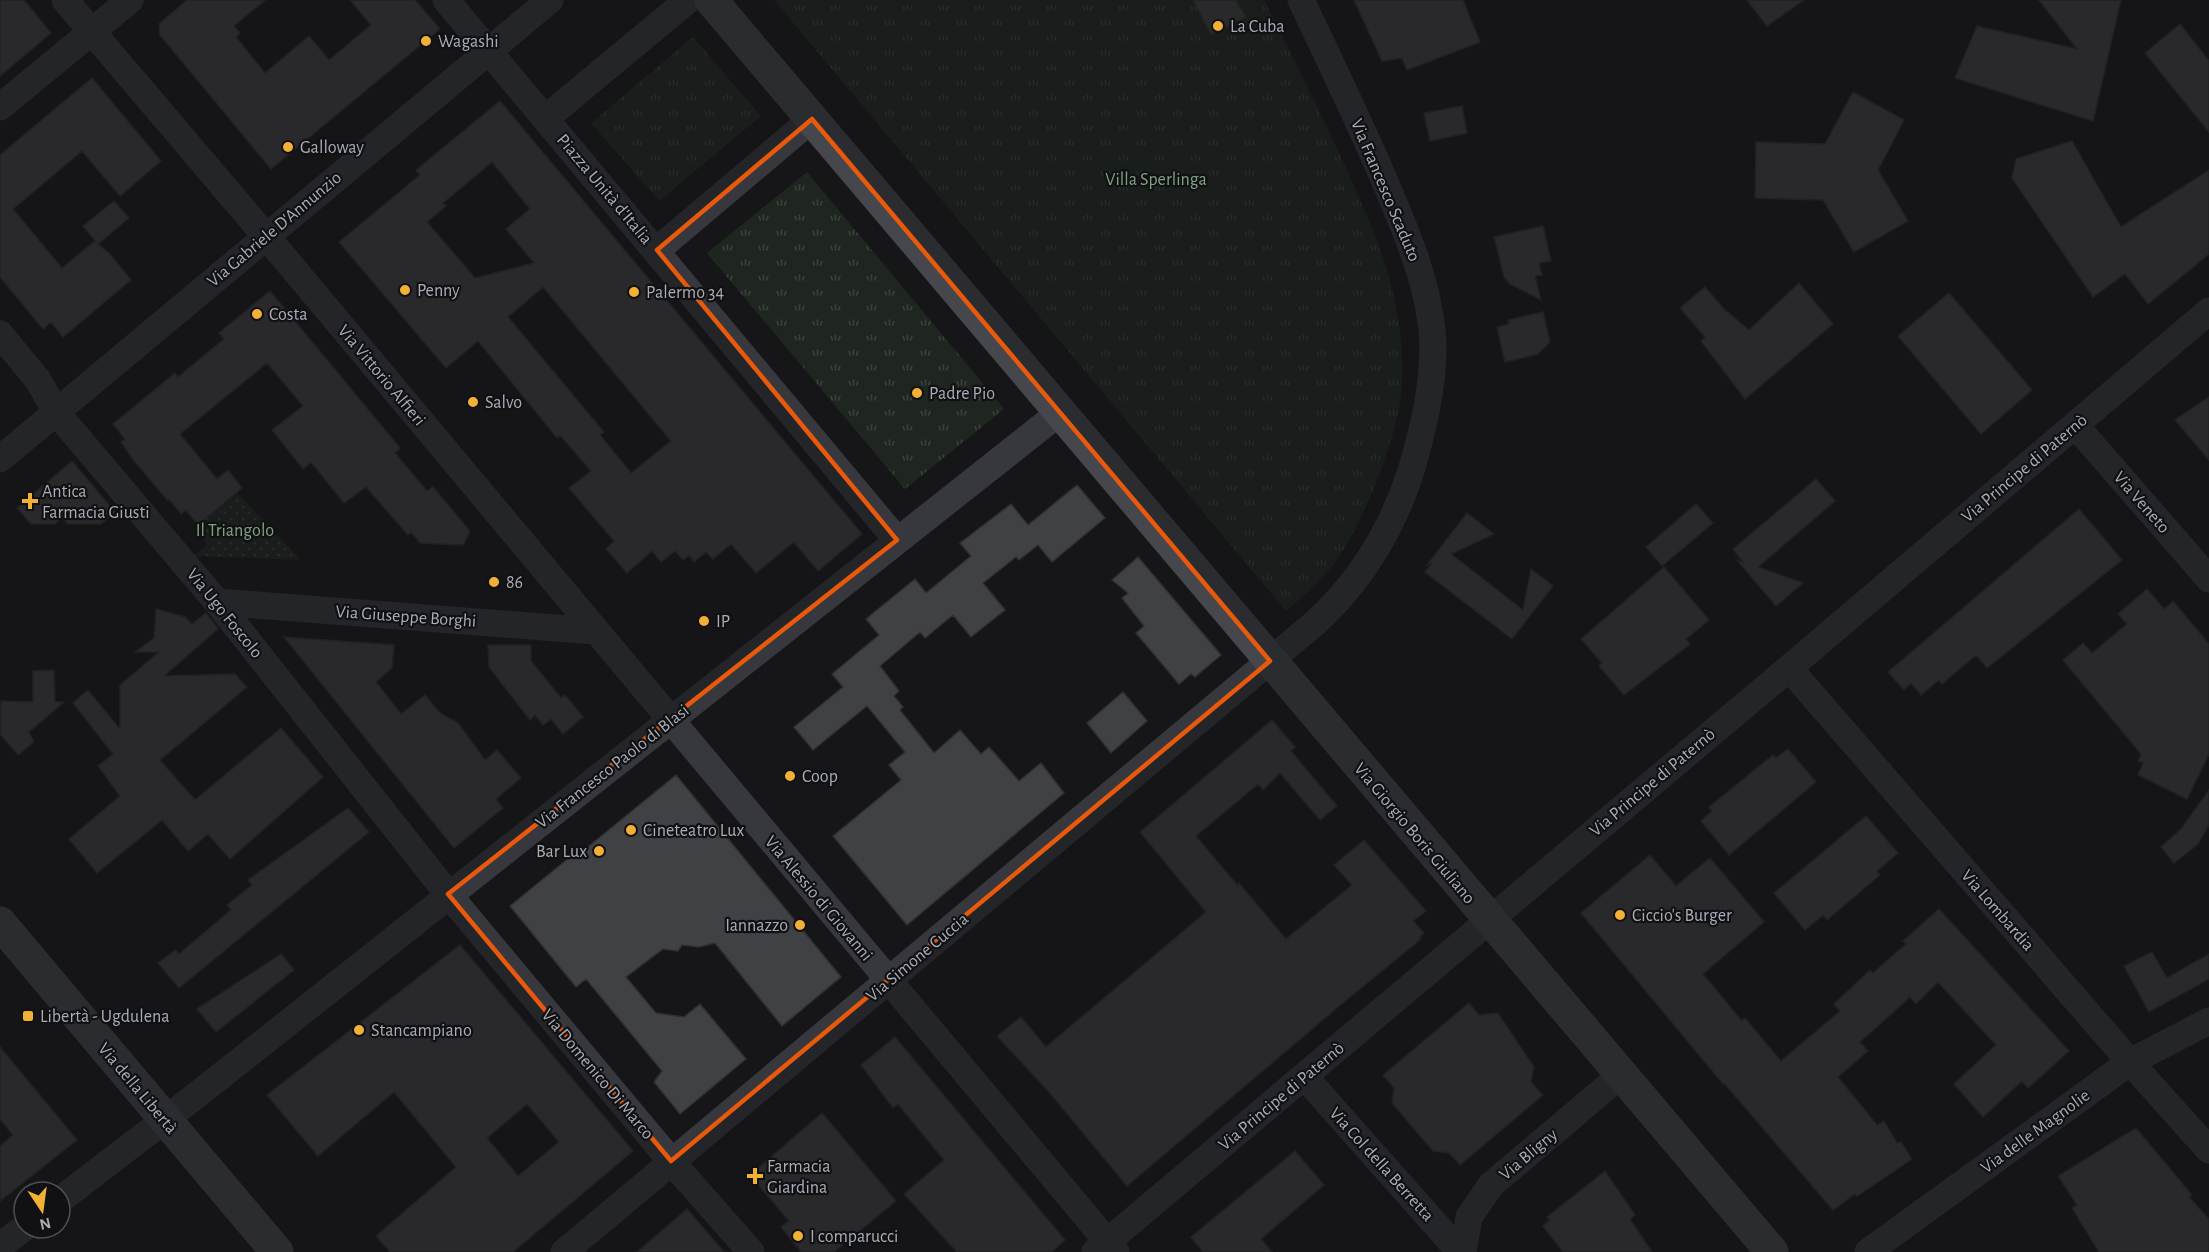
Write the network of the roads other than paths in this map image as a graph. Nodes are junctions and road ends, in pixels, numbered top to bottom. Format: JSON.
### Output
{"nodes":[{"id":1,"x":64,"y":0,"type":"edge"},
{"id":2,"x":130,"y":0,"type":"edge"},
{"id":3,"x":446,"y":0,"type":"edge"},
{"id":4,"x":550,"y":0,"type":"edge"},
{"id":5,"x":688,"y":0,"type":"edge"},
{"id":6,"x":711,"y":0,"type":"edge"},
{"id":7,"x":1300,"y":0,"type":"edge"},
{"id":8,"x":91,"y":32,"type":"junction"},
{"id":9,"x":488,"y":50,"type":"junction"},
{"id":10,"x":0,"y":107,"type":"edge"},
{"id":11,"x":546,"y":118,"type":"junction"},
{"id":12,"x":812,"y":119,"type":"junction"},
{"id":13,"x":265,"y":237,"type":"junction"},
{"id":14,"x":657,"y":250,"type":"junction"},
{"id":15,"x":2209,"y":311,"type":"edge"},
{"id":16,"x":0,"y":334,"type":"edge"},
{"id":17,"x":56,"y":412,"type":"junction"},
{"id":18,"x":1059,"y":413,"type":"junction"},
{"id":19,"x":2075,"y":425,"type":"junction"},
{"id":20,"x":0,"y":459,"type":"edge"},
{"id":21,"x":897,"y":540,"type":"junction"},
{"id":22,"x":2209,"y":579,"type":"edge"},
{"id":23,"x":217,"y":602,"type":"junction"},
{"id":24,"x":595,"y":631,"type":"junction"},
{"id":25,"x":1270,"y":661,"type":"junction"},
{"id":26,"x":1790,"y":668,"type":"junction"},
{"id":27,"x":670,"y":720,"type":"junction"},
{"id":28,"x":448,"y":894,"type":"junction"},
{"id":29,"x":1489,"y":919,"type":"junction"},
{"id":30,"x":0,"y":923,"type":"edge"},
{"id":31,"x":888,"y":981,"type":"junction"},
{"id":32,"x":2209,"y":1021,"type":"edge"},
{"id":33,"x":2130,"y":1062,"type":"junction"},
{"id":34,"x":1621,"y":1075,"type":"junction"},
{"id":35,"x":1304,"y":1076,"type":"junction"},
{"id":36,"x":165,"y":1119,"type":"junction"},
{"id":37,"x":2209,"y":1150,"type":"edge"},
{"id":38,"x":671,"y":1161,"type":"junction"},
{"id":39,"x":72,"y":1191,"type":"edge"},
{"id":40,"x":1106,"y":1249,"type":"edge"},
{"id":41,"x":277,"y":1252,"type":"edge"},
{"id":42,"x":564,"y":1252,"type":"edge"},
{"id":43,"x":751,"y":1252,"type":"edge"},
{"id":44,"x":1461,"y":1252,"type":"edge"},
{"id":45,"x":1772,"y":1252,"type":"edge"},
{"id":46,"x":1868,"y":1252,"type":"edge"}],
"edges":[{"from":1,"to":8,"type":"street","name":"Via Vittorio Alfieri"},
{"from":2,"to":8,"type":"street"},
{"from":3,"to":9,"type":"street","name":"Piazza Unità d'Italia"},
{"from":4,"to":9,"type":"street","name":"Via Gabriele D'Annunzio"},
{"from":5,"to":11,"type":"street"},
{"from":6,"to":12,"type":"street"},
{"from":7,"to":25,"type":"street","name":"Via Francesco Scaduto"},
{"from":8,"to":10,"type":"street"},
{"from":8,"to":13,"type":"street","name":"Via Vittorio Alfieri"},
{"from":9,"to":11,"type":"street","name":"Piazza Unità d'Italia"},
{"from":9,"to":13,"type":"street","name":"Via Gabriele D'Annunzio"},
{"from":11,"to":14,"type":"street","name":"Piazza Unità d'Italia"},
{"from":12,"to":14,"type":"street","name":"Piazza Unità d'Italia"},
{"from":12,"to":18,"type":"street"},
{"from":13,"to":17,"type":"street","name":"Via Gabriele D'Annunzio"},
{"from":13,"to":24,"type":"street","name":"Via Vittorio Alfieri"},
{"from":14,"to":21,"type":"street"},
{"from":15,"to":19,"type":"street","name":"Via Principe di Paternò"},
{"from":16,"to":17,"type":"street","name":"Via Ugo Foscolo"},
{"from":17,"to":20,"type":"street","name":"Via Gabriele D'Annunzio"},
{"from":17,"to":23,"type":"street","name":"Via Ugo Foscolo"},
{"from":18,"to":21,"type":"street","name":"Via Francesco Paolo di Blasi"},
{"from":18,"to":25,"type":"street","name":"Via Giorgio Boris Giuliano"},
{"from":19,"to":22,"type":"street","name":"Via Veneto"},
{"from":19,"to":26,"type":"street","name":"Via Principe di Paternò"},
{"from":21,"to":27,"type":"street","name":"Via Francesco Paolo di Blasi"},
{"from":23,"to":24,"type":"street","name":"Via Giuseppe Borghi"},
{"from":23,"to":28,"type":"street","name":"Via Ugo Foscolo"},
{"from":24,"to":27,"type":"street","name":"Via Vittorio Alfieri"},
{"from":25,"to":29,"type":"street","name":"Via Giorgio Boris Giuliano"},
{"from":25,"to":31,"type":"street","name":"Via Simone Cuccia"},
{"from":26,"to":29,"type":"street","name":"Via Principe di Paternò"},
{"from":26,"to":33,"type":"street","name":"Via Lombardia"},
{"from":27,"to":28,"type":"street","name":"Via Francesco Paolo di Blasi"},
{"from":27,"to":31,"type":"street","name":"Via Alessio di Giovanni"},
{"from":28,"to":36,"type":"street","name":"Via Francesco Paolo di Blasi"},
{"from":28,"to":38,"type":"street","name":"Via Domenico Di Marco"},
{"from":29,"to":34,"type":"street","name":"Via Giorgio Boris Giuliano"},
{"from":29,"to":35,"type":"street","name":"Via Principe di Paternò"},
{"from":30,"to":36,"type":"street","name":"Via della Libertà"},
{"from":31,"to":38,"type":"street","name":"Via Simone Cuccia"},
{"from":31,"to":40,"type":"street","name":"Via Alessio di Giovanni"},
{"from":32,"to":33,"type":"street","name":"Via delle Magnolie"},
{"from":33,"to":37,"type":"street","name":"Via Lombardia"},
{"from":33,"to":46,"type":"street","name":"Via delle Magnolie"},
{"from":34,"to":44,"type":"street","name":"Via Bligny"},
{"from":34,"to":45,"type":"street","name":"Via Giorgio Boris Giuliano"},
{"from":35,"to":40,"type":"street","name":"Via Principe di Paternò"},
{"from":35,"to":44,"type":"street","name":"Via Col della Berretta"},
{"from":36,"to":39,"type":"street","name":"Via Francesco Paolo di Blasi"},
{"from":36,"to":41,"type":"street","name":"Via della Libertà"},
{"from":38,"to":42,"type":"street","name":"Via Simone Cuccia"},
{"from":38,"to":43,"type":"street","name":"Via Domenico Di Marco"}]}
